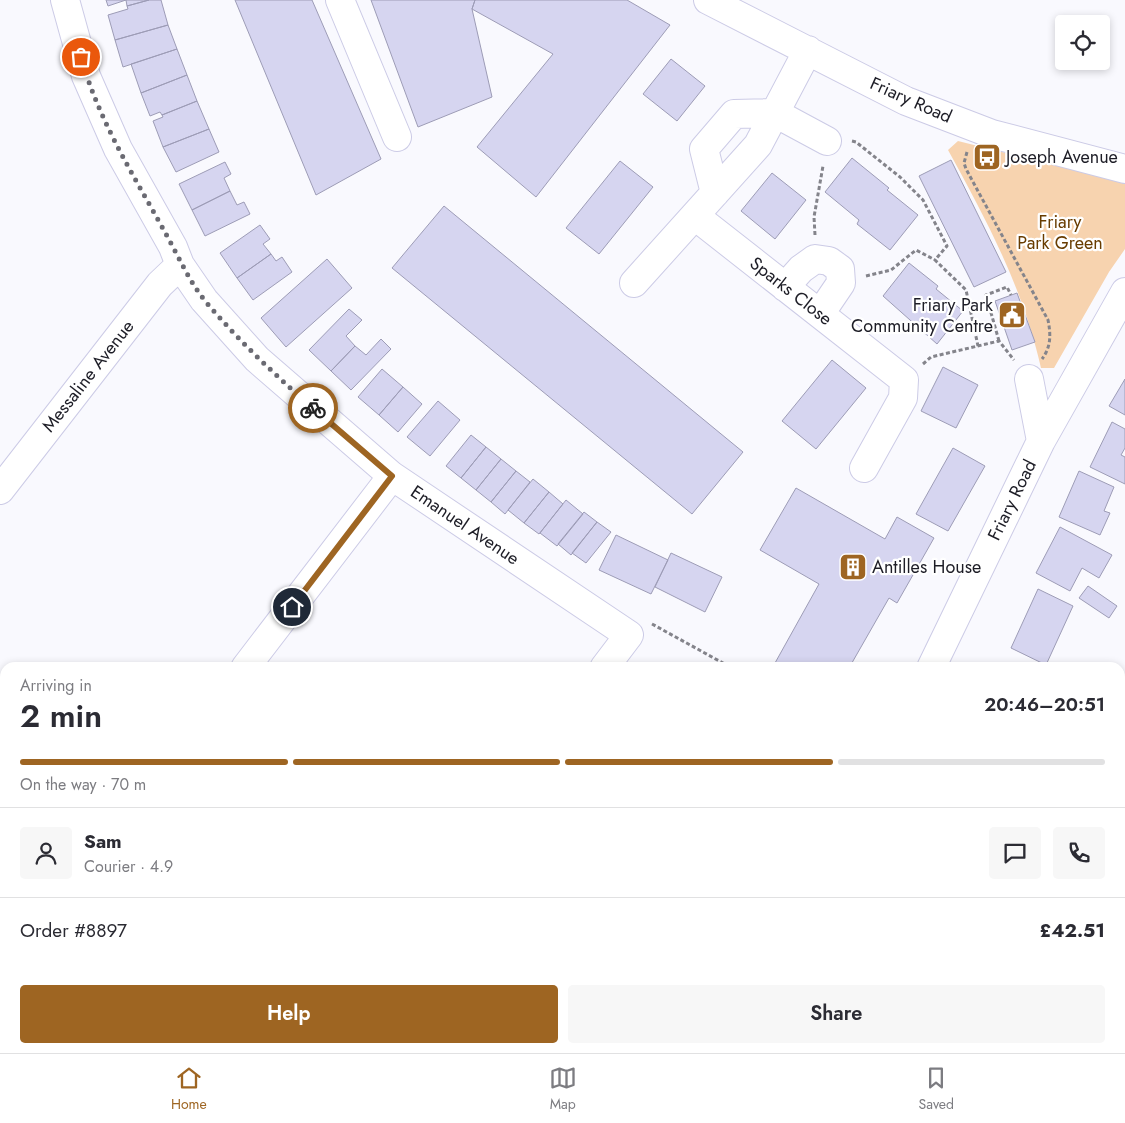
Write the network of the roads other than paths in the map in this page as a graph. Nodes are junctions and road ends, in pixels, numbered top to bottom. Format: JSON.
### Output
{"nodes":[{"id":1,"x":66,"y":0,"type":"edge"},
{"id":2,"x":340,"y":0,"type":"edge"},
{"id":3,"x":708,"y":0,"type":"edge"},
{"id":4,"x":808,"y":50,"type":"junction"},
{"id":5,"x":775,"y":113,"type":"junction"},
{"id":6,"x":397,"y":137,"type":"dead end"},
{"id":7,"x":827,"y":140,"type":"road end"},
{"id":8,"x":1125,"y":169,"type":"edge"},
{"id":9,"x":715,"y":193,"type":"junction"},
{"id":10,"x":695,"y":216,"type":"junction"},
{"id":11,"x":180,"y":265,"type":"junction"},
{"id":12,"x":634,"y":283,"type":"dead end"},
{"id":13,"x":785,"y":287,"type":"junction"},
{"id":14,"x":1125,"y":292,"type":"edge"},
{"id":15,"x":820,"y":314,"type":"junction"},
{"id":16,"x":1029,"y":379,"type":"road end"},
{"id":17,"x":1040,"y":441,"type":"junction"},
{"id":18,"x":864,"y":468,"type":"dead end"},
{"id":19,"x":392,"y":476,"type":"junction"},
{"id":20,"x":0,"y":490,"type":"edge"},
{"id":21,"x":250,"y":662,"type":"edge"},
{"id":22,"x":609,"y":662,"type":"edge"},
{"id":23,"x":934,"y":662,"type":"edge"}],
"edges":[{"from":1,"to":11,"type":"street","name":"Emanuel Avenue"},
{"from":2,"to":6,"type":"street"},
{"from":3,"to":4,"type":"street","name":"Friary Road"},
{"from":4,"to":5,"type":"street"},
{"from":4,"to":8,"type":"street","name":"Friary Road"},
{"from":5,"to":7,"type":"street"},
{"from":5,"to":9,"type":"street"},
{"from":5,"to":9,"type":"street"},
{"from":9,"to":10,"type":"street"},
{"from":10,"to":12,"type":"street"},
{"from":10,"to":13,"type":"street","name":"Sparks Close"},
{"from":11,"to":19,"type":"street","name":"Emanuel Avenue"},
{"from":11,"to":20,"type":"street","name":"Messaline Avenue"},
{"from":13,"to":15,"type":"street","name":"Sparks Close"},
{"from":13,"to":15,"type":"street"},
{"from":14,"to":17,"type":"street","name":"Friary Road"},
{"from":15,"to":18,"type":"street","name":"Sparks Close"},
{"from":16,"to":17,"type":"street","name":"Friary Road"},
{"from":17,"to":23,"type":"street","name":"Friary Road"},
{"from":19,"to":21,"type":"street"},
{"from":19,"to":22,"type":"street","name":"Emanuel Avenue"}]}
